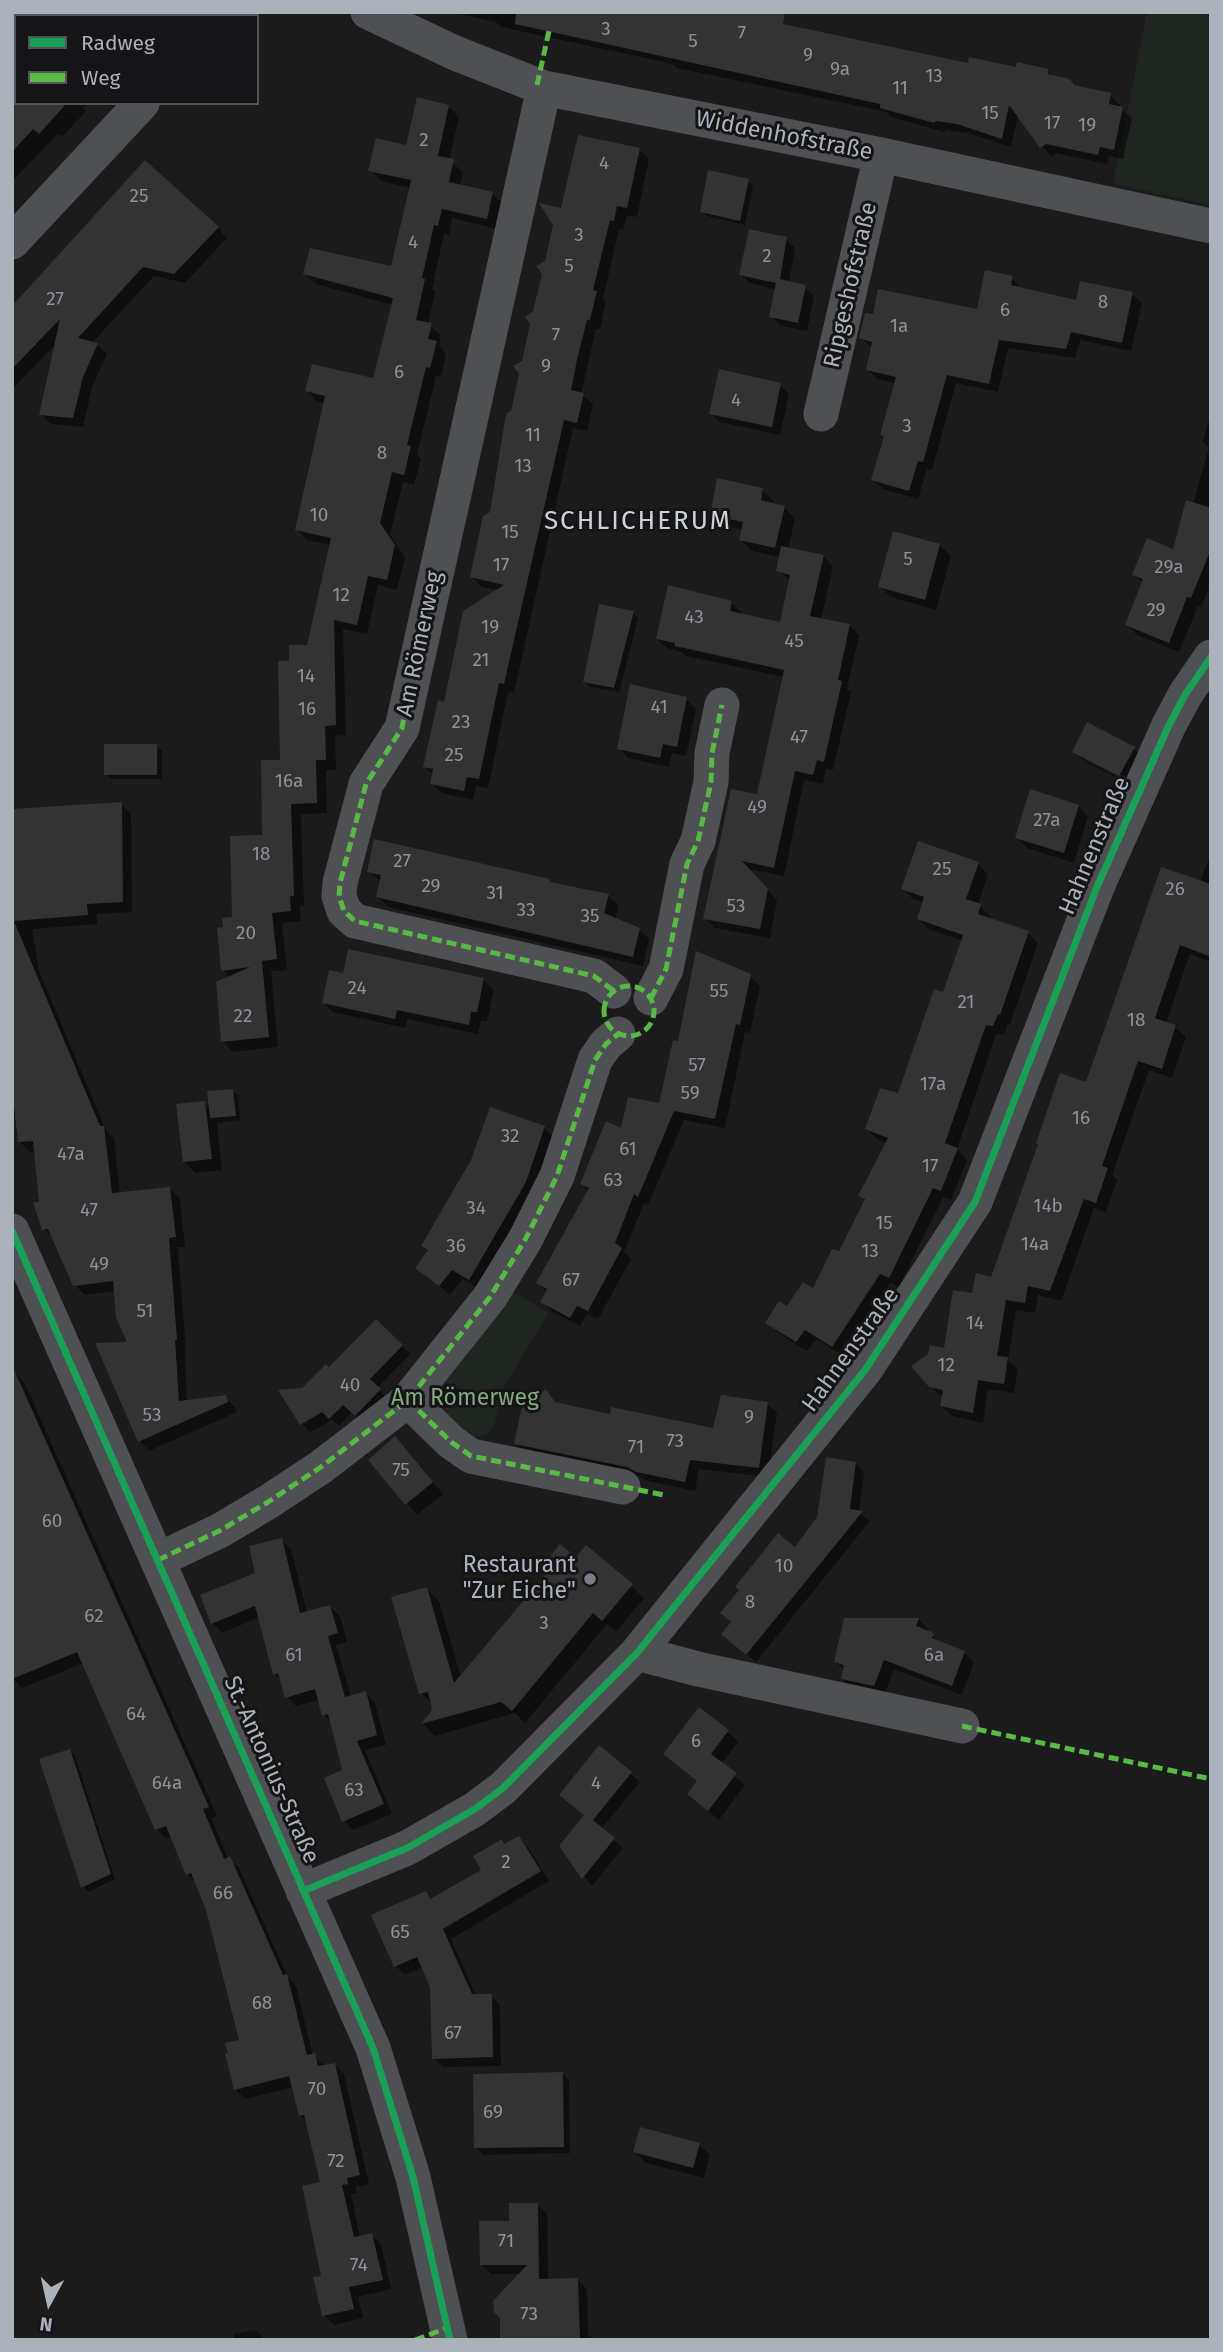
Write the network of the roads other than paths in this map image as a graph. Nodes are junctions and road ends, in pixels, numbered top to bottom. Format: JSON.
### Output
{"nodes":[{"id":1,"x":368,"y":12,"type":"edge"},
{"id":2,"x":544,"y":88,"type":"junction"},
{"id":3,"x":140,"y":105,"type":"edge"},
{"id":4,"x":881,"y":155,"type":"junction"},
{"id":5,"x":1211,"y":226,"type":"edge"},
{"id":6,"x":12,"y":242,"type":"edge"},
{"id":7,"x":821,"y":414,"type":"dead end"},
{"id":8,"x":1211,"y":657,"type":"edge"},
{"id":9,"x":722,"y":705,"type":"dead end"},
{"id":10,"x":614,"y":991,"type":"junction"},
{"id":11,"x":651,"y":998,"type":"junction"},
{"id":12,"x":618,"y":1034,"type":"junction"},
{"id":13,"x":12,"y":1231,"type":"edge"},
{"id":14,"x":408,"y":1400,"type":"junction"},
{"id":15,"x":623,"y":1487,"type":"dead end"},
{"id":16,"x":158,"y":1560,"type":"junction"},
{"id":17,"x":636,"y":1653,"type":"junction"},
{"id":18,"x":962,"y":1726,"type":"dead end"},
{"id":19,"x":303,"y":1891,"type":"junction"},
{"id":20,"x":450,"y":2340,"type":"edge"}],
"edges":[{"from":1,"to":2,"type":"street","name":"Widdenhofstraße"},
{"from":2,"to":4,"type":"street","name":"Widdenhofstraße"},
{"from":2,"to":10,"type":"street","name":"Am Römerweg"},
{"from":3,"to":6,"type":"street"},
{"from":4,"to":5,"type":"street","name":"Widdenhofstraße"},
{"from":4,"to":7,"type":"street","name":"Ripgeshofstraße"},
{"from":8,"to":17,"type":"street","name":"Hahnenstraße"},
{"from":9,"to":11,"type":"street"},
{"from":10,"to":11,"type":"street","name":"Am Römerweg"},
{"from":10,"to":12,"type":"street"},
{"from":11,"to":12,"type":"street"},
{"from":12,"to":14,"type":"street"},
{"from":13,"to":16,"type":"street","name":"St.-Antonius-Straße"},
{"from":14,"to":15,"type":"street"},
{"from":14,"to":16,"type":"street"},
{"from":16,"to":19,"type":"street","name":"St.-Antonius-Straße"},
{"from":17,"to":18,"type":"street"},
{"from":17,"to":19,"type":"street","name":"Hahnenstraße"},
{"from":19,"to":20,"type":"street","name":"St.-Antonius-Straße"}]}
